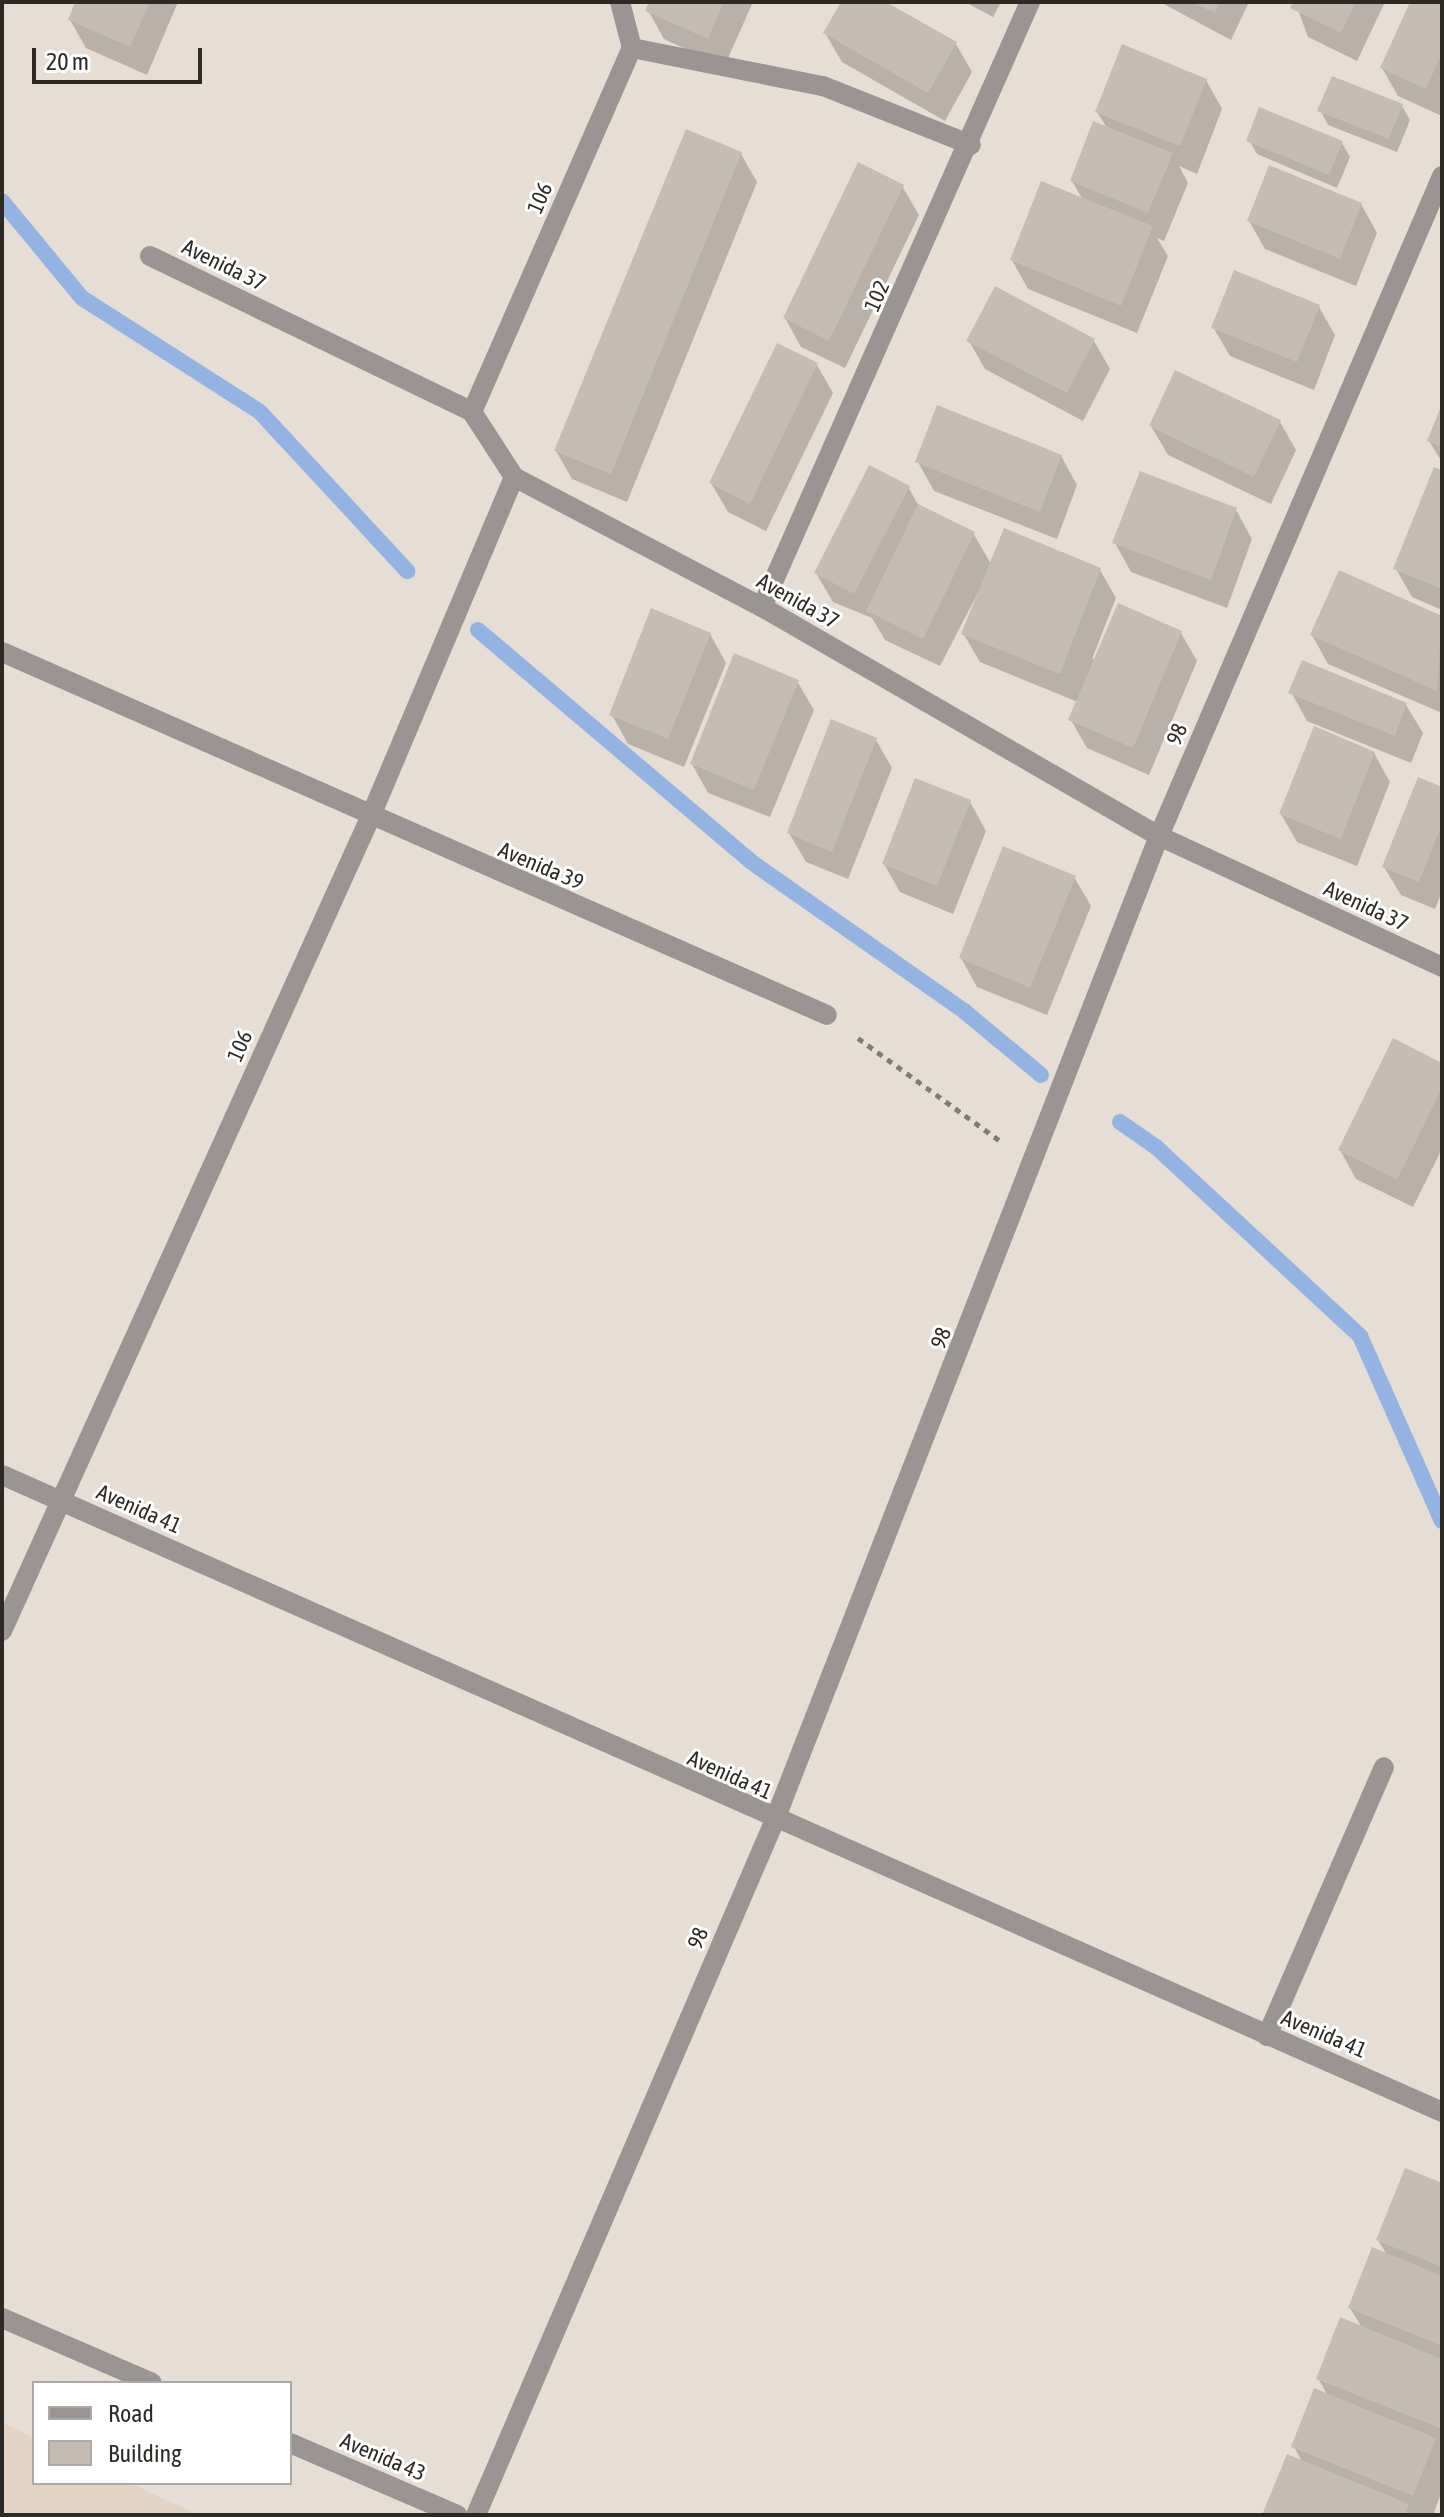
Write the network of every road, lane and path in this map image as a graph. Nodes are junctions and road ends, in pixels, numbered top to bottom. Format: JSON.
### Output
{"nodes":[{"id":1,"x":620,"y":2,"type":"edge"},
{"id":2,"x":1030,"y":2,"type":"edge"},
{"id":3,"x":632,"y":48,"type":"junction"},
{"id":4,"x":971,"y":145,"type":"junction"},
{"id":5,"x":1442,"y":176,"type":"edge"},
{"id":6,"x":150,"y":256,"type":"dead end"},
{"id":7,"x":472,"y":412,"type":"junction"},
{"id":8,"x":514,"y":477,"type":"junction"},
{"id":9,"x":762,"y":607,"type":"junction"},
{"id":10,"x":2,"y":652,"type":"edge"},
{"id":11,"x":370,"y":818,"type":"junction"},
{"id":12,"x":1159,"y":836,"type":"junction"},
{"id":13,"x":1442,"y":967,"type":"edge"},
{"id":14,"x":827,"y":1015,"type":"joint"},
{"id":15,"x":1035,"y":1167,"type":"junction"},
{"id":16,"x":2,"y":1475,"type":"edge"},
{"id":17,"x":60,"y":1500,"type":"junction"},
{"id":18,"x":2,"y":1631,"type":"edge"},
{"id":19,"x":1384,"y":1767,"type":"dead end"},
{"id":20,"x":774,"y":1822,"type":"junction"},
{"id":21,"x":1267,"y":2036,"type":"junction"},
{"id":22,"x":1442,"y":2112,"type":"edge"},
{"id":23,"x":2,"y":2318,"type":"edge"},
{"id":24,"x":147,"y":2381,"type":"edge"},
{"id":25,"x":292,"y":2444,"type":"edge"},
{"id":26,"x":457,"y":2515,"type":"edge"},
{"id":27,"x":476,"y":2515,"type":"edge"}],
"edges":[{"from":1,"to":3,"type":"street"},
{"from":2,"to":4,"type":"street","name":"102"},
{"from":3,"to":4,"type":"street"},
{"from":3,"to":7,"type":"street","name":"106"},
{"from":4,"to":9,"type":"street","name":"102"},
{"from":5,"to":12,"type":"street","name":"98"},
{"from":6,"to":7,"type":"street","name":"Avenida 37"},
{"from":7,"to":8,"type":"street","name":"Avenida 37"},
{"from":8,"to":9,"type":"street","name":"Avenida 37"},
{"from":8,"to":11,"type":"street","name":"106"},
{"from":9,"to":12,"type":"street","name":"Avenida 37"},
{"from":10,"to":11,"type":"street","name":"Avenida 39"},
{"from":11,"to":14,"type":"street","name":"Avenida 39"},
{"from":11,"to":17,"type":"street","name":"106"},
{"from":12,"to":13,"type":"street","name":"Avenida 37"},
{"from":12,"to":15,"type":"street","name":"98"},
{"from":14,"to":15,"type":"path"},
{"from":15,"to":20,"type":"street","name":"98"},
{"from":16,"to":17,"type":"street","name":"Avenida 41"},
{"from":17,"to":18,"type":"street","name":"106"},
{"from":17,"to":20,"type":"street","name":"Avenida 41"},
{"from":19,"to":21,"type":"street"},
{"from":20,"to":21,"type":"street","name":"Avenida 41"},
{"from":20,"to":27,"type":"street","name":"98"},
{"from":21,"to":22,"type":"street","name":"Avenida 41"},
{"from":23,"to":24,"type":"street"},
{"from":25,"to":26,"type":"street","name":"Avenida 43"}]}
